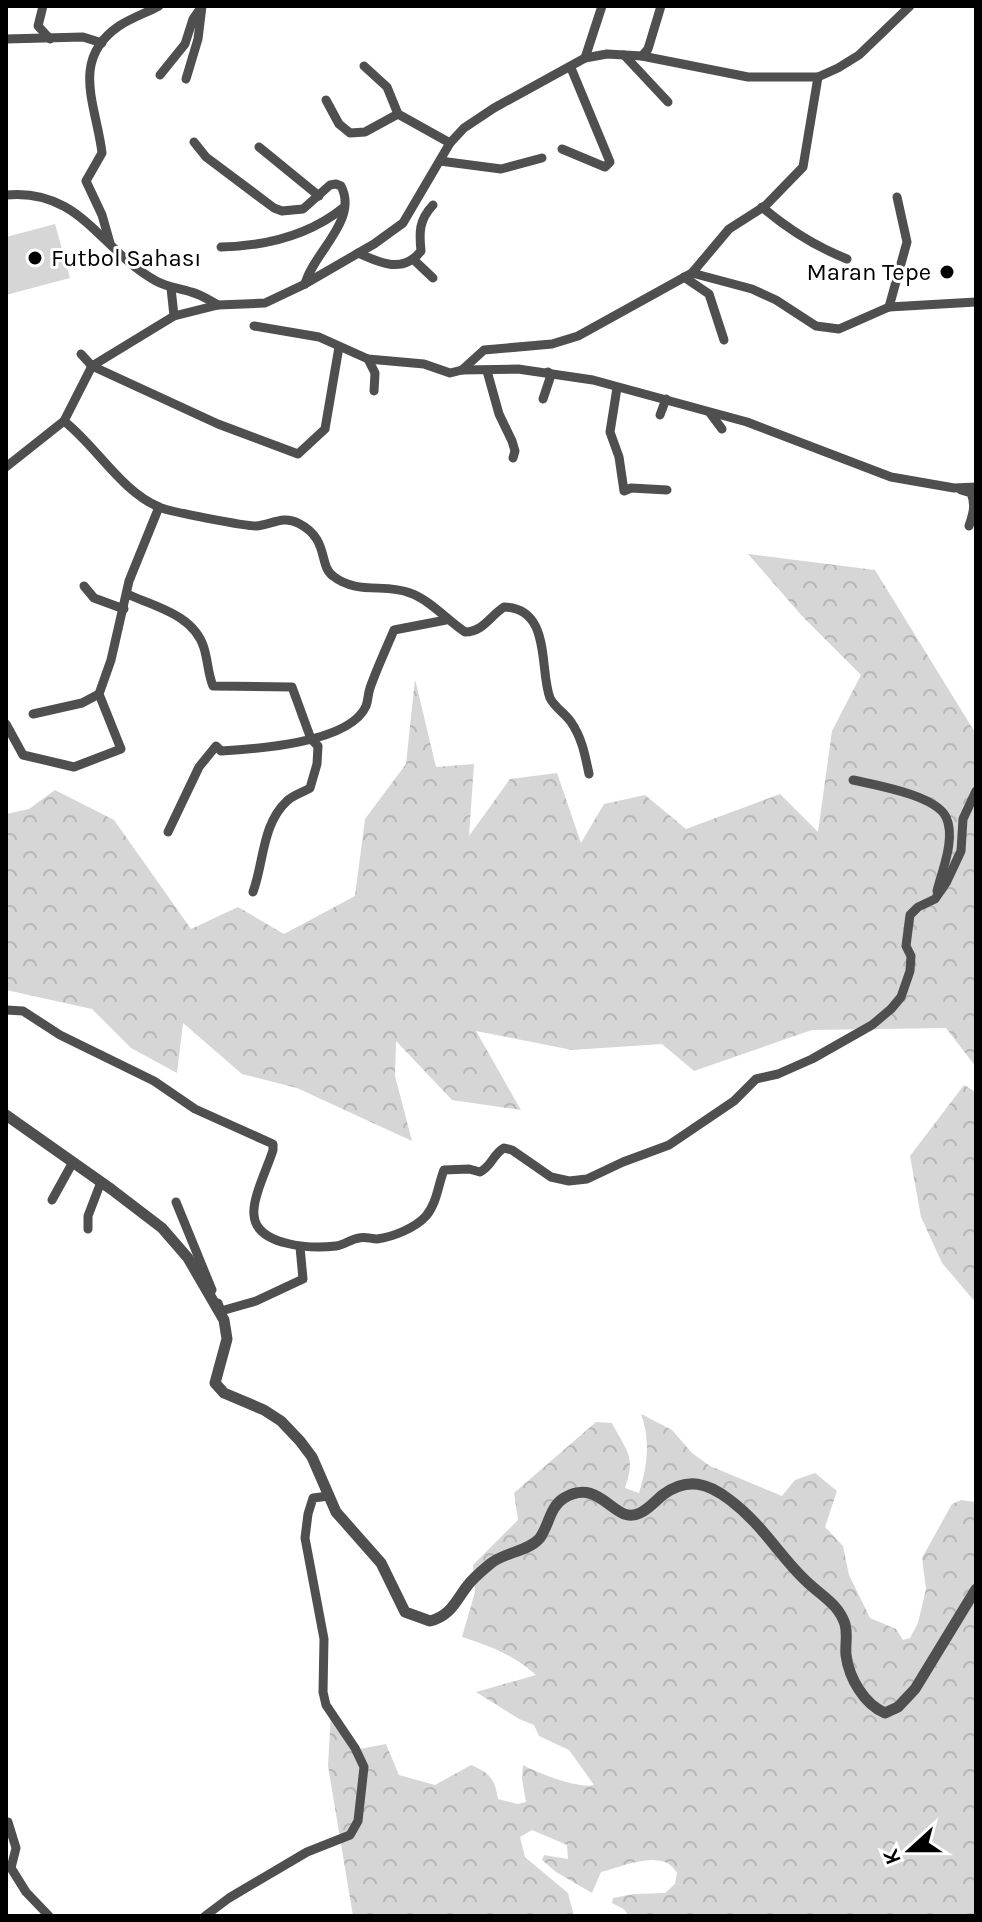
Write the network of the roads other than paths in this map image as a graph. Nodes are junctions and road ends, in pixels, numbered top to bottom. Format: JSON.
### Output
{"nodes":[{"id":1,"x":43,"y":6,"type":"edge"},
{"id":2,"x":159,"y":6,"type":"edge"},
{"id":3,"x":602,"y":6,"type":"edge"},
{"id":4,"x":661,"y":6,"type":"edge"},
{"id":5,"x":910,"y":6,"type":"edge"},
{"id":6,"x":6,"y":39,"type":"edge"},
{"id":7,"x":50,"y":39,"type":"junction"},
{"id":8,"x":102,"y":43,"type":"junction"},
{"id":9,"x":624,"y":55,"type":"junction"},
{"id":10,"x":642,"y":56,"type":"junction"},
{"id":11,"x":585,"y":58,"type":"junction"},
{"id":12,"x":364,"y":66,"type":"dead end"},
{"id":13,"x":571,"y":68,"type":"junction"},
{"id":14,"x":160,"y":75,"type":"dead end"},
{"id":15,"x":818,"y":77,"type":"junction"},
{"id":16,"x":186,"y":79,"type":"dead end"},
{"id":17,"x":326,"y":100,"type":"dead end"},
{"id":18,"x":668,"y":102,"type":"dead end"},
{"id":19,"x":398,"y":114,"type":"junction"},
{"id":20,"x":194,"y":142,"type":"dead end"},
{"id":21,"x":450,"y":143,"type":"junction"},
{"id":22,"x":259,"y":147,"type":"dead end"},
{"id":23,"x":562,"y":149,"type":"dead end"},
{"id":24,"x":542,"y":158,"type":"dead end"},
{"id":25,"x":440,"y":161,"type":"junction"},
{"id":26,"x":6,"y":195,"type":"edge"},
{"id":27,"x":319,"y":196,"type":"junction"},
{"id":28,"x":897,"y":197,"type":"dead end"},
{"id":29,"x":433,"y":205,"type":"dead end"},
{"id":30,"x":762,"y":207,"type":"junction"},
{"id":31,"x":343,"y":208,"type":"junction"},
{"id":32,"x":110,"y":243,"type":"junction"},
{"id":33,"x":221,"y":247,"type":"dead end"},
{"id":34,"x":358,"y":253,"type":"junction"},
{"id":35,"x":847,"y":259,"type":"dead end"},
{"id":36,"x":414,"y":260,"type":"junction"},
{"id":37,"x":688,"y":275,"type":"junction"},
{"id":38,"x":433,"y":278,"type":"dead end"},
{"id":39,"x":305,"y":284,"type":"junction"},
{"id":40,"x":171,"y":288,"type":"junction"},
{"id":41,"x":976,"y":302,"type":"edge"},
{"id":42,"x":218,"y":305,"type":"junction"},
{"id":43,"x":889,"y":307,"type":"junction"},
{"id":44,"x":174,"y":316,"type":"junction"},
{"id":45,"x":254,"y":326,"type":"dead end"},
{"id":46,"x":724,"y":340,"type":"dead end"},
{"id":47,"x":339,"y":347,"type":"junction"},
{"id":48,"x":81,"y":354,"type":"dead end"},
{"id":49,"x":368,"y":359,"type":"junction"},
{"id":50,"x":92,"y":366,"type":"junction"},
{"id":51,"x":462,"y":370,"type":"junction"},
{"id":52,"x":487,"y":371,"type":"junction"},
{"id":53,"x":548,"y":372,"type":"junction"},
{"id":54,"x":617,"y":388,"type":"junction"},
{"id":55,"x":374,"y":391,"type":"dead end"},
{"id":56,"x":543,"y":399,"type":"dead end"},
{"id":57,"x":666,"y":399,"type":"junction"},
{"id":58,"x":707,"y":411,"type":"junction"},
{"id":59,"x":660,"y":415,"type":"dead end"},
{"id":60,"x":64,"y":421,"type":"junction"},
{"id":61,"x":722,"y":429,"type":"dead end"},
{"id":62,"x":513,"y":458,"type":"dead end"},
{"id":63,"x":6,"y":467,"type":"edge"},
{"id":64,"x":976,"y":487,"type":"edge"},
{"id":65,"x":954,"y":488,"type":"junction"},
{"id":66,"x":667,"y":490,"type":"dead end"},
{"id":67,"x":159,"y":507,"type":"junction"},
{"id":68,"x":969,"y":526,"type":"dead end"},
{"id":69,"x":84,"y":586,"type":"dead end"},
{"id":70,"x":127,"y":594,"type":"junction"},
{"id":71,"x":124,"y":609,"type":"junction"},
{"id":72,"x":446,"y":620,"type":"junction"},
{"id":73,"x":99,"y":694,"type":"junction"},
{"id":74,"x":33,"y":714,"type":"dead end"},
{"id":75,"x":6,"y":724,"type":"edge"},
{"id":76,"x":311,"y":739,"type":"junction"},
{"id":77,"x":589,"y":774,"type":"dead end"},
{"id":78,"x":853,"y":780,"type":"dead end"},
{"id":79,"x":976,"y":791,"type":"edge"},
{"id":80,"x":168,"y":832,"type":"dead end"},
{"id":81,"x":253,"y":892,"type":"dead end"},
{"id":82,"x":935,"y":899,"type":"junction"},
{"id":83,"x":6,"y":1010,"type":"edge"},
{"id":84,"x":6,"y":1115,"type":"edge"},
{"id":85,"x":73,"y":1162,"type":"junction"},
{"id":86,"x":101,"y":1182,"type":"junction"},
{"id":87,"x":52,"y":1200,"type":"dead end"},
{"id":88,"x":176,"y":1202,"type":"dead end"},
{"id":89,"x":88,"y":1229,"type":"dead end"},
{"id":90,"x":300,"y":1247,"type":"junction"},
{"id":91,"x":221,"y":1311,"type":"junction"},
{"id":92,"x":329,"y":1496,"type":"junction"},
{"id":93,"x":976,"y":1589,"type":"edge"},
{"id":94,"x":6,"y":1822,"type":"edge"},
{"id":95,"x":49,"y":1916,"type":"edge"},
{"id":96,"x":205,"y":1916,"type":"edge"}],
"edges":[{"from":1,"to":7,"type":"street"},
{"from":2,"to":8,"type":"street"},
{"from":3,"to":11,"type":"street"},
{"from":4,"to":10,"type":"street"},
{"from":5,"to":15,"type":"street"},
{"from":6,"to":7,"type":"street"},
{"from":7,"to":8,"type":"street"},
{"from":8,"to":32,"type":"street"},
{"from":9,"to":10,"type":"street"},
{"from":9,"to":11,"type":"street"},
{"from":9,"to":18,"type":"street"},
{"from":10,"to":15,"type":"street"},
{"from":11,"to":13,"type":"street"},
{"from":12,"to":19,"type":"street"},
{"from":13,"to":21,"type":"street"},
{"from":13,"to":23,"type":"street"},
{"from":14,"to":16,"type":"street"},
{"from":15,"to":30,"type":"street"},
{"from":17,"to":19,"type":"street"},
{"from":19,"to":21,"type":"street"},
{"from":20,"to":27,"type":"street"},
{"from":21,"to":25,"type":"street"},
{"from":22,"to":27,"type":"street"},
{"from":24,"to":25,"type":"street"},
{"from":25,"to":34,"type":"street"},
{"from":26,"to":32,"type":"street"},
{"from":27,"to":31,"type":"street"},
{"from":28,"to":43,"type":"street"},
{"from":29,"to":36,"type":"street"},
{"from":30,"to":35,"type":"street"},
{"from":30,"to":37,"type":"street"},
{"from":31,"to":33,"type":"street"},
{"from":31,"to":39,"type":"street"},
{"from":32,"to":40,"type":"street"},
{"from":34,"to":36,"type":"street"},
{"from":34,"to":39,"type":"street"},
{"from":36,"to":38,"type":"street"},
{"from":37,"to":43,"type":"street"},
{"from":37,"to":46,"type":"street"},
{"from":37,"to":51,"type":"street"},
{"from":39,"to":42,"type":"street"},
{"from":40,"to":42,"type":"street"},
{"from":40,"to":44,"type":"street"},
{"from":41,"to":43,"type":"street"},
{"from":42,"to":44,"type":"street"},
{"from":44,"to":50,"type":"street"},
{"from":45,"to":47,"type":"street"},
{"from":47,"to":49,"type":"street"},
{"from":47,"to":50,"type":"street"},
{"from":48,"to":50,"type":"street"},
{"from":49,"to":51,"type":"street"},
{"from":49,"to":55,"type":"street"},
{"from":50,"to":60,"type":"street"},
{"from":51,"to":52,"type":"street"},
{"from":52,"to":53,"type":"street"},
{"from":52,"to":62,"type":"street"},
{"from":53,"to":54,"type":"street"},
{"from":53,"to":56,"type":"street"},
{"from":54,"to":57,"type":"street"},
{"from":54,"to":66,"type":"street"},
{"from":57,"to":58,"type":"street"},
{"from":57,"to":59,"type":"street"},
{"from":58,"to":61,"type":"street"},
{"from":58,"to":65,"type":"street"},
{"from":60,"to":63,"type":"street"},
{"from":60,"to":67,"type":"street"},
{"from":64,"to":65,"type":"street"},
{"from":65,"to":68,"type":"street"},
{"from":67,"to":70,"type":"street"},
{"from":67,"to":72,"type":"street"},
{"from":69,"to":71,"type":"street"},
{"from":70,"to":71,"type":"street"},
{"from":70,"to":76,"type":"street"},
{"from":71,"to":73,"type":"street"},
{"from":72,"to":76,"type":"street"},
{"from":72,"to":77,"type":"street"},
{"from":73,"to":74,"type":"street"},
{"from":73,"to":75,"type":"street"},
{"from":76,"to":80,"type":"street"},
{"from":76,"to":81,"type":"street"},
{"from":78,"to":82,"type":"street"},
{"from":79,"to":82,"type":"street"},
{"from":82,"to":90,"type":"street"},
{"from":83,"to":90,"type":"street"},
{"from":84,"to":85,"type":"street"},
{"from":85,"to":86,"type":"street"},
{"from":85,"to":87,"type":"street"},
{"from":86,"to":89,"type":"street"},
{"from":86,"to":91,"type":"street"},
{"from":88,"to":91,"type":"street"},
{"from":90,"to":91,"type":"street"},
{"from":91,"to":92,"type":"street"},
{"from":92,"to":93,"type":"street"},
{"from":92,"to":96,"type":"street"},
{"from":94,"to":95,"type":"street"}]}
